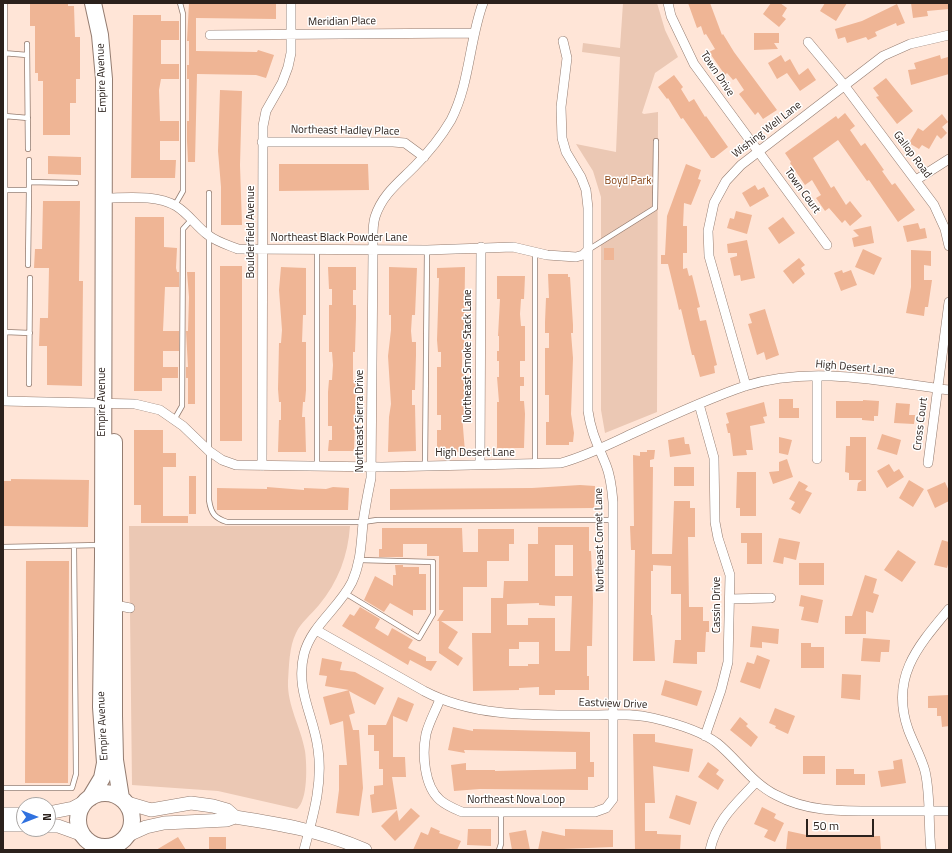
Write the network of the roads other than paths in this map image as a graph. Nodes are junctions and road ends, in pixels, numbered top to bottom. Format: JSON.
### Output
{"nodes":[{"id":1,"x":5,"y":3,"type":"edge"},
{"id":2,"x":93,"y":3,"type":"edge"},
{"id":3,"x":104,"y":3,"type":"edge"},
{"id":4,"x":180,"y":3,"type":"edge"},
{"id":5,"x":291,"y":3,"type":"edge"},
{"id":6,"x":483,"y":3,"type":"edge"},
{"id":7,"x":668,"y":3,"type":"edge"},
{"id":8,"x":474,"y":33,"type":"junction"},
{"id":9,"x":949,"y":34,"type":"edge"},
{"id":10,"x":210,"y":35,"type":"dead end"},
{"id":11,"x":291,"y":35,"type":"junction"},
{"id":12,"x":563,"y":41,"type":"dead end"},
{"id":13,"x":808,"y":42,"type":"dead end"},
{"id":14,"x":27,"y":44,"type":"dead end"},
{"id":15,"x":4,"y":53,"type":"edge"},
{"id":16,"x":27,"y":55,"type":"junction"},
{"id":17,"x":844,"y":85,"type":"junction"},
{"id":18,"x":4,"y":100,"type":"edge"},
{"id":19,"x":5,"y":116,"type":"junction"},
{"id":20,"x":28,"y":118,"type":"junction"},
{"id":21,"x":656,"y":141,"type":"dead end"},
{"id":22,"x":262,"y":142,"type":"junction"},
{"id":23,"x":28,"y":149,"type":"dead end"},
{"id":24,"x":758,"y":151,"type":"junction"},
{"id":25,"x":424,"y":157,"type":"junction"},
{"id":26,"x":949,"y":158,"type":"edge"},
{"id":27,"x":29,"y":160,"type":"dead end"},
{"id":28,"x":916,"y":180,"type":"junction"},
{"id":29,"x":29,"y":182,"type":"junction"},
{"id":30,"x":76,"y":183,"type":"dead end"},
{"id":31,"x":5,"y":190,"type":"junction"},
{"id":32,"x":29,"y":190,"type":"junction"},
{"id":33,"x":209,"y":193,"type":"dead end"},
{"id":34,"x":109,"y":198,"type":"junction"},
{"id":35,"x":175,"y":205,"type":"junction"},
{"id":36,"x":192,"y":219,"type":"junction"},
{"id":37,"x":208,"y":235,"type":"junction"},
{"id":38,"x":827,"y":245,"type":"dead end"},
{"id":39,"x":949,"y":246,"type":"edge"},
{"id":40,"x":481,"y":247,"type":"junction"},
{"id":41,"x":263,"y":250,"type":"junction"},
{"id":42,"x":317,"y":250,"type":"junction"},
{"id":43,"x":372,"y":250,"type":"junction"},
{"id":44,"x":427,"y":250,"type":"junction"},
{"id":45,"x":588,"y":250,"type":"junction"},
{"id":46,"x":535,"y":252,"type":"junction"},
{"id":47,"x":28,"y":265,"type":"dead end"},
{"id":48,"x":30,"y":278,"type":"dead end"},
{"id":49,"x":949,"y":302,"type":"edge"},
{"id":50,"x":5,"y":332,"type":"junction"},
{"id":51,"x":30,"y":333,"type":"junction"},
{"id":52,"x":817,"y":376,"type":"junction"},
{"id":53,"x":29,"y":384,"type":"dead end"},
{"id":54,"x":746,"y":386,"type":"junction"},
{"id":55,"x":938,"y":388,"type":"junction"},
{"id":56,"x":949,"y":390,"type":"edge"},
{"id":57,"x":4,"y":401,"type":"edge"},
{"id":58,"x":108,"y":402,"type":"junction"},
{"id":59,"x":698,"y":404,"type":"junction"},
{"id":60,"x":174,"y":420,"type":"junction"},
{"id":61,"x":599,"y":449,"type":"junction"},
{"id":62,"x":208,"y":451,"type":"junction"},
{"id":63,"x":817,"y":459,"type":"dead end"},
{"id":64,"x":928,"y":463,"type":"dead end"},
{"id":65,"x":480,"y":464,"type":"junction"},
{"id":66,"x":425,"y":465,"type":"junction"},
{"id":67,"x":535,"y":465,"type":"junction"},
{"id":68,"x":262,"y":466,"type":"junction"},
{"id":69,"x":317,"y":467,"type":"junction"},
{"id":70,"x":372,"y":467,"type":"junction"},
{"id":71,"x":613,"y":520,"type":"junction"},
{"id":72,"x":363,"y":522,"type":"junction"},
{"id":73,"x":3,"y":547,"type":"edge"},
{"id":74,"x":74,"y":547,"type":"junction"},
{"id":75,"x":103,"y":551,"type":"junction"},
{"id":76,"x":360,"y":560,"type":"junction"},
{"id":77,"x":346,"y":593,"type":"junction"},
{"id":78,"x":772,"y":598,"type":"dead end"},
{"id":79,"x":730,"y":599,"type":"junction"},
{"id":80,"x":122,"y":606,"type":"junction"},
{"id":81,"x":949,"y":609,"type":"edge"},
{"id":82,"x":946,"y":618,"type":"edge"},
{"id":83,"x":316,"y":630,"type":"junction"},
{"id":84,"x":440,"y":699,"type":"junction"},
{"id":85,"x":613,"y":715,"type":"junction"},
{"id":86,"x":705,"y":736,"type":"junction"},
{"id":87,"x":756,"y":782,"type":"junction"},
{"id":88,"x":3,"y":788,"type":"edge"},
{"id":89,"x":88,"y":800,"type":"junction"},
{"id":90,"x":122,"y":800,"type":"junction"},
{"id":91,"x":56,"y":811,"type":"edge"},
{"id":92,"x":928,"y":811,"type":"junction"},
{"id":93,"x":949,"y":811,"type":"edge"},
{"id":94,"x":501,"y":812,"type":"junction"},
{"id":95,"x":3,"y":814,"type":"edge"},
{"id":96,"x":16,"y":814,"type":"edge"},
{"id":97,"x":235,"y":818,"type":"junction"},
{"id":98,"x":3,"y":825,"type":"edge"},
{"id":99,"x":16,"y":825,"type":"edge"},
{"id":100,"x":56,"y":826,"type":"edge"},
{"id":101,"x":309,"y":830,"type":"junction"},
{"id":102,"x":86,"y":841,"type":"edge"},
{"id":103,"x":121,"y":842,"type":"edge"},
{"id":104,"x":304,"y":850,"type":"edge"},
{"id":105,"x":365,"y":850,"type":"edge"},
{"id":106,"x":499,"y":850,"type":"edge"},
{"id":107,"x":710,"y":850,"type":"edge"},
{"id":108,"x":931,"y":850,"type":"edge"}],
"edges":[{"from":1,"to":15,"type":"lane"},
{"from":2,"to":34,"type":"highway","name":"Empire Avenue"},
{"from":3,"to":34,"type":"highway","name":"Empire Avenue"},
{"from":4,"to":35,"type":"lane"},
{"from":5,"to":11,"type":"street","name":"Boulderfield Avenue"},
{"from":6,"to":8,"type":"street","name":"Northeast Sierra Drive"},
{"from":7,"to":24,"type":"street","name":"Town Drive"},
{"from":8,"to":11,"type":"street","name":"Meridian Place"},
{"from":8,"to":25,"type":"street","name":"Northeast Sierra Drive"},
{"from":9,"to":17,"type":"street","name":"Wishing Well Lane"},
{"from":10,"to":11,"type":"street","name":"Meridian Place"},
{"from":11,"to":22,"type":"street","name":"Boulderfield Avenue"},
{"from":12,"to":45,"type":"street","name":"Northeast Comet Lane"},
{"from":13,"to":17,"type":"street","name":"Gallop Road"},
{"from":14,"to":16,"type":"lane"},
{"from":15,"to":16,"type":"lane"},
{"from":15,"to":18,"type":"lane"},
{"from":16,"to":20,"type":"lane"},
{"from":17,"to":24,"type":"street","name":"Wishing Well Lane"},
{"from":17,"to":28,"type":"street","name":"Gallop Road"},
{"from":18,"to":19,"type":"lane"},
{"from":19,"to":20,"type":"lane"},
{"from":19,"to":31,"type":"lane"},
{"from":20,"to":23,"type":"lane"},
{"from":21,"to":45,"type":"lane"},
{"from":22,"to":25,"type":"street","name":"Northeast Hadley Place"},
{"from":22,"to":41,"type":"street","name":"Boulderfield Avenue"},
{"from":24,"to":38,"type":"street","name":"Town Court"},
{"from":24,"to":54,"type":"street","name":"Wishing Well Lane"},
{"from":25,"to":43,"type":"street","name":"Northeast Sierra Drive"},
{"from":26,"to":28,"type":"street"},
{"from":27,"to":29,"type":"lane"},
{"from":28,"to":39,"type":"street","name":"Gallop Road"},
{"from":29,"to":30,"type":"lane"},
{"from":29,"to":32,"type":"lane"},
{"from":31,"to":32,"type":"lane"},
{"from":31,"to":50,"type":"lane"},
{"from":32,"to":47,"type":"lane"},
{"from":33,"to":37,"type":"lane"},
{"from":34,"to":35,"type":"street","name":"Northeast Black Powder Lane"},
{"from":34,"to":58,"type":"highway","name":"Empire Avenue"},
{"from":35,"to":36,"type":"street","name":"Northeast Black Powder Lane"},
{"from":36,"to":37,"type":"street","name":"Northeast Black Powder Lane"},
{"from":36,"to":60,"type":"lane"},
{"from":37,"to":41,"type":"street","name":"Northeast Black Powder Lane"},
{"from":37,"to":62,"type":"lane"},
{"from":40,"to":44,"type":"street","name":"Northeast Black Powder Lane"},
{"from":40,"to":46,"type":"street","name":"Northeast Black Powder Lane"},
{"from":40,"to":65,"type":"street","name":"Northeast Smoke Stack Lane"},
{"from":41,"to":42,"type":"street","name":"Northeast Black Powder Lane"},
{"from":41,"to":68,"type":"street","name":"Boulderfield Avenue"},
{"from":42,"to":43,"type":"street","name":"Northeast Black Powder Lane"},
{"from":42,"to":69,"type":"lane"},
{"from":43,"to":44,"type":"street","name":"Northeast Black Powder Lane"},
{"from":43,"to":70,"type":"street","name":"Northeast Sierra Drive"},
{"from":44,"to":66,"type":"lane"},
{"from":45,"to":46,"type":"street","name":"Northeast Black Powder Lane"},
{"from":45,"to":61,"type":"street","name":"Northeast Comet Lane"},
{"from":46,"to":67,"type":"lane"},
{"from":48,"to":51,"type":"lane"},
{"from":49,"to":55,"type":"street"},
{"from":50,"to":51,"type":"lane"},
{"from":50,"to":57,"type":"lane"},
{"from":51,"to":53,"type":"lane"},
{"from":52,"to":54,"type":"street","name":"High Desert Lane"},
{"from":52,"to":55,"type":"street","name":"High Desert Lane"},
{"from":52,"to":63,"type":"street"},
{"from":54,"to":59,"type":"street","name":"High Desert Lane"},
{"from":55,"to":56,"type":"street","name":"High Desert Lane"},
{"from":55,"to":64,"type":"street","name":"Cross Court"},
{"from":57,"to":58,"type":"street","name":"High Desert Lane"},
{"from":58,"to":60,"type":"street","name":"High Desert Lane"},
{"from":58,"to":75,"type":"highway","name":"Empire Avenue"},
{"from":58,"to":80,"type":"highway","name":"Empire Avenue"},
{"from":59,"to":61,"type":"street","name":"High Desert Lane"},
{"from":59,"to":79,"type":"street","name":"Cassin Drive"},
{"from":60,"to":62,"type":"street","name":"High Desert Lane"},
{"from":61,"to":67,"type":"street","name":"High Desert Lane"},
{"from":61,"to":71,"type":"street","name":"Northeast Comet Lane"},
{"from":62,"to":68,"type":"street","name":"High Desert Lane"},
{"from":62,"to":72,"type":"lane"},
{"from":65,"to":66,"type":"street","name":"High Desert Lane"},
{"from":65,"to":67,"type":"street","name":"High Desert Lane"},
{"from":66,"to":70,"type":"street","name":"High Desert Lane"},
{"from":68,"to":69,"type":"street","name":"High Desert Lane"},
{"from":69,"to":70,"type":"street","name":"High Desert Lane"},
{"from":70,"to":72,"type":"street","name":"Northeast Sierra Drive"},
{"from":71,"to":72,"type":"lane"},
{"from":71,"to":85,"type":"street","name":"Northeast Comet Lane"},
{"from":72,"to":76,"type":"street","name":"Northeast Sierra Drive"},
{"from":73,"to":74,"type":"lane"},
{"from":74,"to":75,"type":"lane"},
{"from":74,"to":88,"type":"lane"},
{"from":75,"to":80,"type":"highway"},
{"from":75,"to":89,"type":"highway","name":"Empire Avenue"},
{"from":76,"to":77,"type":"street","name":"Northeast Sierra Drive"},
{"from":76,"to":77,"type":"lane"},
{"from":77,"to":83,"type":"street","name":"Northeast Sierra Drive"},
{"from":78,"to":79,"type":"street"},
{"from":79,"to":86,"type":"street","name":"Cassin Drive"},
{"from":80,"to":90,"type":"highway","name":"Empire Avenue"},
{"from":81,"to":82,"type":"street"},
{"from":82,"to":92,"type":"street"},
{"from":83,"to":84,"type":"street","name":"Eastview Drive"},
{"from":83,"to":101,"type":"street","name":"Northeast Sierra Drive"},
{"from":84,"to":85,"type":"street","name":"Eastview Drive"},
{"from":84,"to":94,"type":"street","name":"Northeast Nova Loop"},
{"from":85,"to":86,"type":"street","name":"Eastview Drive"},
{"from":85,"to":94,"type":"street","name":"Northeast Nova Loop"},
{"from":86,"to":87,"type":"street","name":"Eastview Drive"},
{"from":87,"to":92,"type":"street","name":"Eastview Drive"},
{"from":87,"to":107,"type":"street"},
{"from":89,"to":90,"type":"highway"},
{"from":89,"to":91,"type":"main road"},
{"from":89,"to":102,"type":"highway"},
{"from":90,"to":97,"type":"main road"},
{"from":90,"to":103,"type":"highway"},
{"from":92,"to":93,"type":"street","name":"Eastview Drive"},
{"from":92,"to":108,"type":"street"},
{"from":94,"to":106,"type":"lane"},
{"from":95,"to":96,"type":"main road"},
{"from":97,"to":101,"type":"main road"},
{"from":97,"to":103,"type":"main road"},
{"from":98,"to":99,"type":"main road"},
{"from":100,"to":102,"type":"main road"},
{"from":101,"to":104,"type":"street","name":"Northeast Sierra Drive"},
{"from":101,"to":105,"type":"main road"},
{"from":102,"to":103,"type":"highway"}]}
